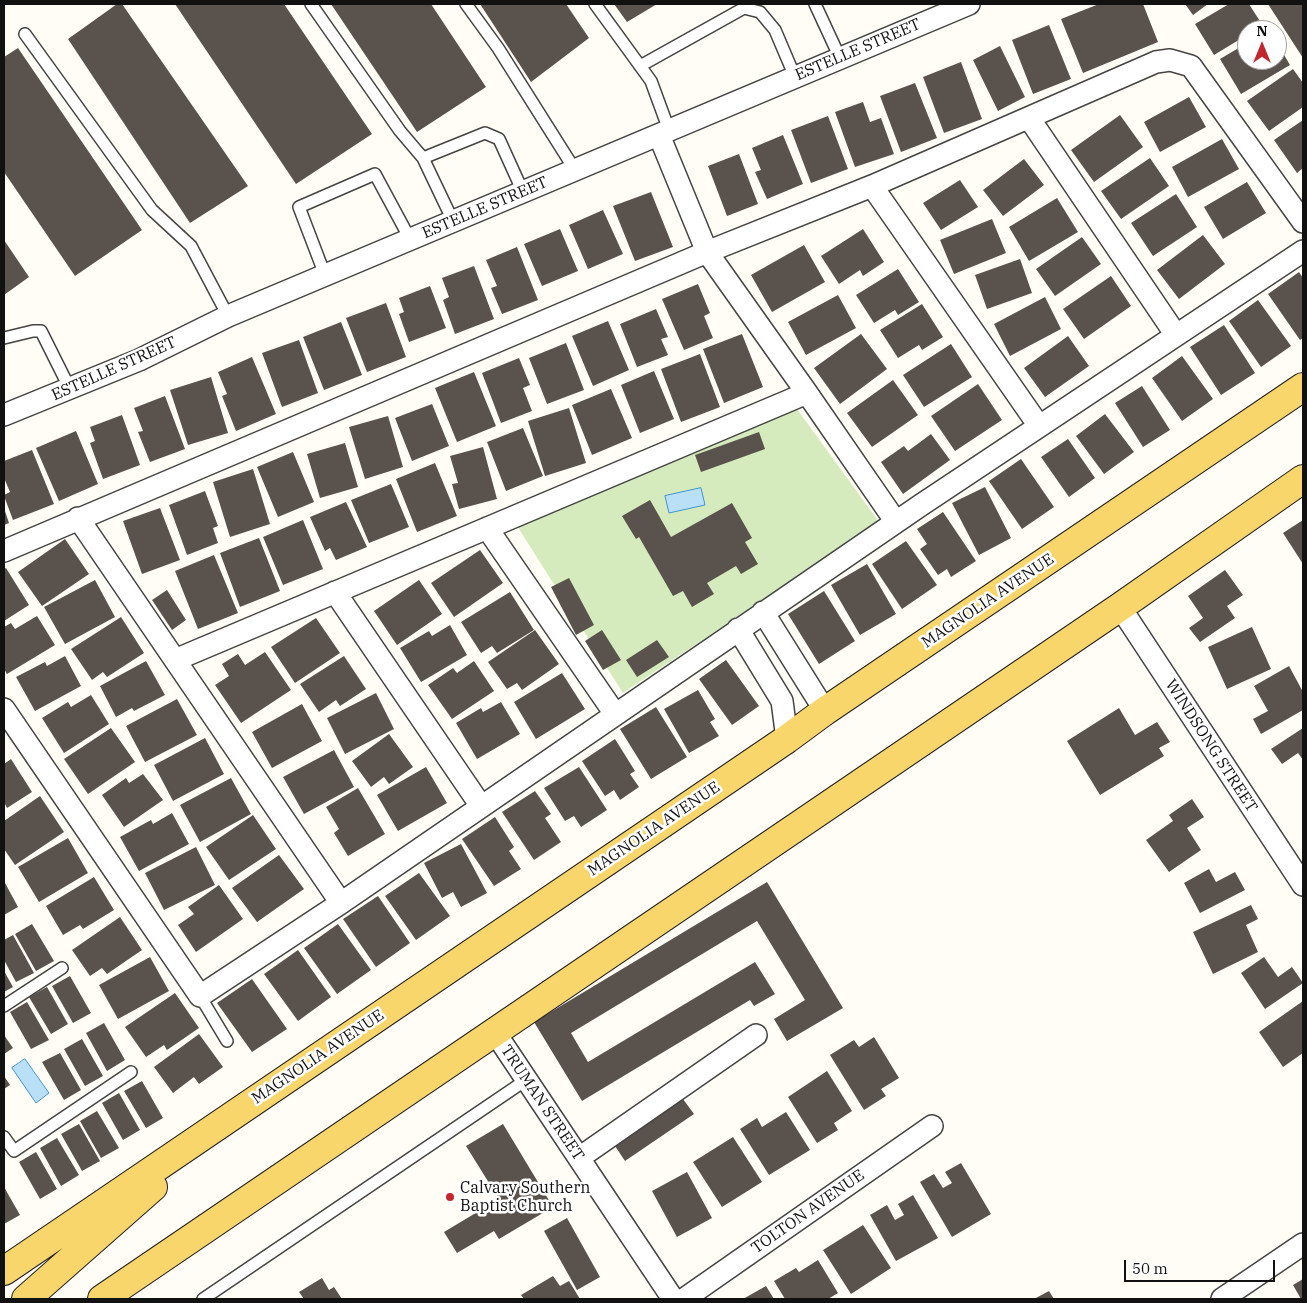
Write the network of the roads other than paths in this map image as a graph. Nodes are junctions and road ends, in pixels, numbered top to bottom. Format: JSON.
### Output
{"nodes":[{"id":1,"x":310,"y":4,"type":"edge"},
{"id":2,"x":466,"y":4,"type":"edge"},
{"id":3,"x":595,"y":4,"type":"edge"},
{"id":4,"x":815,"y":4,"type":"edge"},
{"id":5,"x":969,"y":4,"type":"edge"},
{"id":6,"x":25,"y":34,"type":"dead end"},
{"id":7,"x":840,"y":58,"type":"junction"},
{"id":8,"x":640,"y":66,"type":"junction"},
{"id":9,"x":795,"y":77,"type":"junction"},
{"id":10,"x":1029,"y":118,"type":"junction"},
{"id":11,"x":664,"y":132,"type":"junction"},
{"id":12,"x":423,"y":158,"type":"junction"},
{"id":13,"x":575,"y":170,"type":"junction"},
{"id":14,"x":872,"y":186,"type":"junction"},
{"id":15,"x":523,"y":192,"type":"junction"},
{"id":16,"x":452,"y":221,"type":"junction"},
{"id":17,"x":1303,"y":222,"type":"edge"},
{"id":18,"x":410,"y":240,"type":"junction"},
{"id":19,"x":1303,"y":251,"type":"edge"},
{"id":20,"x":707,"y":252,"type":"junction"},
{"id":21,"x":325,"y":275,"type":"junction"},
{"id":22,"x":228,"y":316,"type":"junction"},
{"id":23,"x":1176,"y":335,"type":"junction"},
{"id":24,"x":4,"y":338,"type":"edge"},
{"id":25,"x":1303,"y":387,"type":"edge"},
{"id":26,"x":70,"y":389,"type":"junction"},
{"id":27,"x":807,"y":393,"type":"junction"},
{"id":28,"x":4,"y":415,"type":"edge"},
{"id":29,"x":1039,"y":426,"type":"junction"},
{"id":30,"x":1303,"y":478,"type":"edge"},
{"id":31,"x":78,"y":518,"type":"junction"},
{"id":32,"x":896,"y":522,"type":"junction"},
{"id":33,"x":487,"y":528,"type":"junction"},
{"id":34,"x":4,"y":551,"type":"edge"},
{"id":35,"x":335,"y":592,"type":"junction"},
{"id":36,"x":1120,"y":607,"type":"junction"},
{"id":37,"x":763,"y":612,"type":"junction"},
{"id":38,"x":738,"y":629,"type":"junction"},
{"id":39,"x":175,"y":660,"type":"junction"},
{"id":40,"x":4,"y":709,"type":"edge"},
{"id":41,"x":825,"y":711,"type":"junction"},
{"id":42,"x":615,"y":714,"type":"junction"},
{"id":43,"x":787,"y":739,"type":"junction"},
{"id":44,"x":481,"y":806,"type":"junction"},
{"id":45,"x":1303,"y":885,"type":"edge"},
{"id":46,"x":341,"y":903,"type":"junction"},
{"id":47,"x":62,"y":968,"type":"dead end"},
{"id":48,"x":200,"y":996,"type":"junction"},
{"id":49,"x":4,"y":1006,"type":"edge"},
{"id":50,"x":494,"y":1031,"type":"junction"},
{"id":51,"x":756,"y":1035,"type":"dead end"},
{"id":52,"x":227,"y":1041,"type":"dead end"},
{"id":53,"x":131,"y":1072,"type":"dead end"},
{"id":54,"x":526,"y":1080,"type":"junction"},
{"id":55,"x":238,"y":1111,"type":"junction"},
{"id":56,"x":932,"y":1126,"type":"dead end"},
{"id":57,"x":4,"y":1137,"type":"edge"},
{"id":58,"x":14,"y":1151,"type":"junction"},
{"id":59,"x":4,"y":1158,"type":"edge"},
{"id":60,"x":579,"y":1158,"type":"junction"},
{"id":61,"x":1303,"y":1244,"type":"edge"},
{"id":62,"x":4,"y":1271,"type":"edge"},
{"id":63,"x":1249,"y":1292,"type":"edge"},
{"id":64,"x":26,"y":1299,"type":"edge"},
{"id":65,"x":102,"y":1299,"type":"edge"},
{"id":66,"x":203,"y":1299,"type":"edge"},
{"id":67,"x":673,"y":1299,"type":"edge"},
{"id":68,"x":684,"y":1299,"type":"edge"},
{"id":69,"x":1222,"y":1299,"type":"edge"}],
"edges":[{"from":1,"to":12,"type":"lane"},
{"from":2,"to":13,"type":"lane"},
{"from":3,"to":8,"type":"lane"},
{"from":4,"to":7,"type":"lane"},
{"from":5,"to":7,"type":"street","name":"ESTELLE STREET"},
{"from":6,"to":22,"type":"lane"},
{"from":7,"to":9,"type":"street","name":"ESTELLE STREET"},
{"from":8,"to":9,"type":"lane"},
{"from":8,"to":11,"type":"lane"},
{"from":9,"to":11,"type":"street","name":"ESTELLE STREET"},
{"from":10,"to":14,"type":"street"},
{"from":10,"to":17,"type":"street"},
{"from":10,"to":23,"type":"street"},
{"from":11,"to":13,"type":"street","name":"ESTELLE STREET"},
{"from":11,"to":20,"type":"street"},
{"from":12,"to":15,"type":"lane"},
{"from":12,"to":16,"type":"lane"},
{"from":13,"to":15,"type":"street","name":"ESTELLE STREET"},
{"from":14,"to":20,"type":"street"},
{"from":14,"to":29,"type":"street"},
{"from":15,"to":16,"type":"street","name":"ESTELLE STREET"},
{"from":16,"to":18,"type":"street","name":"ESTELLE STREET"},
{"from":18,"to":21,"type":"street","name":"ESTELLE STREET"},
{"from":18,"to":21,"type":"lane"},
{"from":19,"to":23,"type":"street"},
{"from":20,"to":27,"type":"street"},
{"from":20,"to":31,"type":"street"},
{"from":21,"to":22,"type":"street","name":"ESTELLE STREET"},
{"from":22,"to":26,"type":"street","name":"ESTELLE STREET"},
{"from":23,"to":29,"type":"street"},
{"from":24,"to":26,"type":"lane"},
{"from":25,"to":41,"type":"main road","name":"MAGNOLIA AVENUE"},
{"from":26,"to":28,"type":"street","name":"ESTELLE STREET"},
{"from":27,"to":32,"type":"street"},
{"from":27,"to":33,"type":"street"},
{"from":29,"to":32,"type":"street"},
{"from":30,"to":36,"type":"main road"},
{"from":31,"to":34,"type":"street"},
{"from":31,"to":39,"type":"street"},
{"from":32,"to":37,"type":"street"},
{"from":33,"to":35,"type":"street"},
{"from":33,"to":42,"type":"street"},
{"from":35,"to":39,"type":"street"},
{"from":35,"to":44,"type":"street"},
{"from":36,"to":45,"type":"street","name":"WINDSONG STREET"},
{"from":36,"to":50,"type":"main road"},
{"from":37,"to":38,"type":"street"},
{"from":37,"to":41,"type":"street"},
{"from":38,"to":42,"type":"street"},
{"from":38,"to":43,"type":"street"},
{"from":39,"to":46,"type":"street"},
{"from":40,"to":48,"type":"street"},
{"from":41,"to":43,"type":"main road","name":"MAGNOLIA AVENUE"},
{"from":42,"to":44,"type":"street"},
{"from":43,"to":55,"type":"main road","name":"MAGNOLIA AVENUE"},
{"from":44,"to":46,"type":"street"},
{"from":46,"to":48,"type":"street"},
{"from":47,"to":49,"type":"lane"},
{"from":48,"to":52,"type":"lane"},
{"from":50,"to":54,"type":"street","name":"TRUMAN STREET"},
{"from":50,"to":65,"type":"main road"},
{"from":51,"to":60,"type":"street"},
{"from":53,"to":58,"type":"lane"},
{"from":54,"to":60,"type":"street","name":"TRUMAN STREET"},
{"from":54,"to":66,"type":"lane"},
{"from":55,"to":62,"type":"main road","name":"MAGNOLIA AVENUE"},
{"from":55,"to":64,"type":"main road"},
{"from":56,"to":68,"type":"street","name":"TOLTON AVENUE"},
{"from":57,"to":58,"type":"lane"},
{"from":58,"to":59,"type":"lane"},
{"from":60,"to":67,"type":"street","name":"TRUMAN STREET"},
{"from":61,"to":63,"type":"street"},
{"from":63,"to":69,"type":"street"}]}
